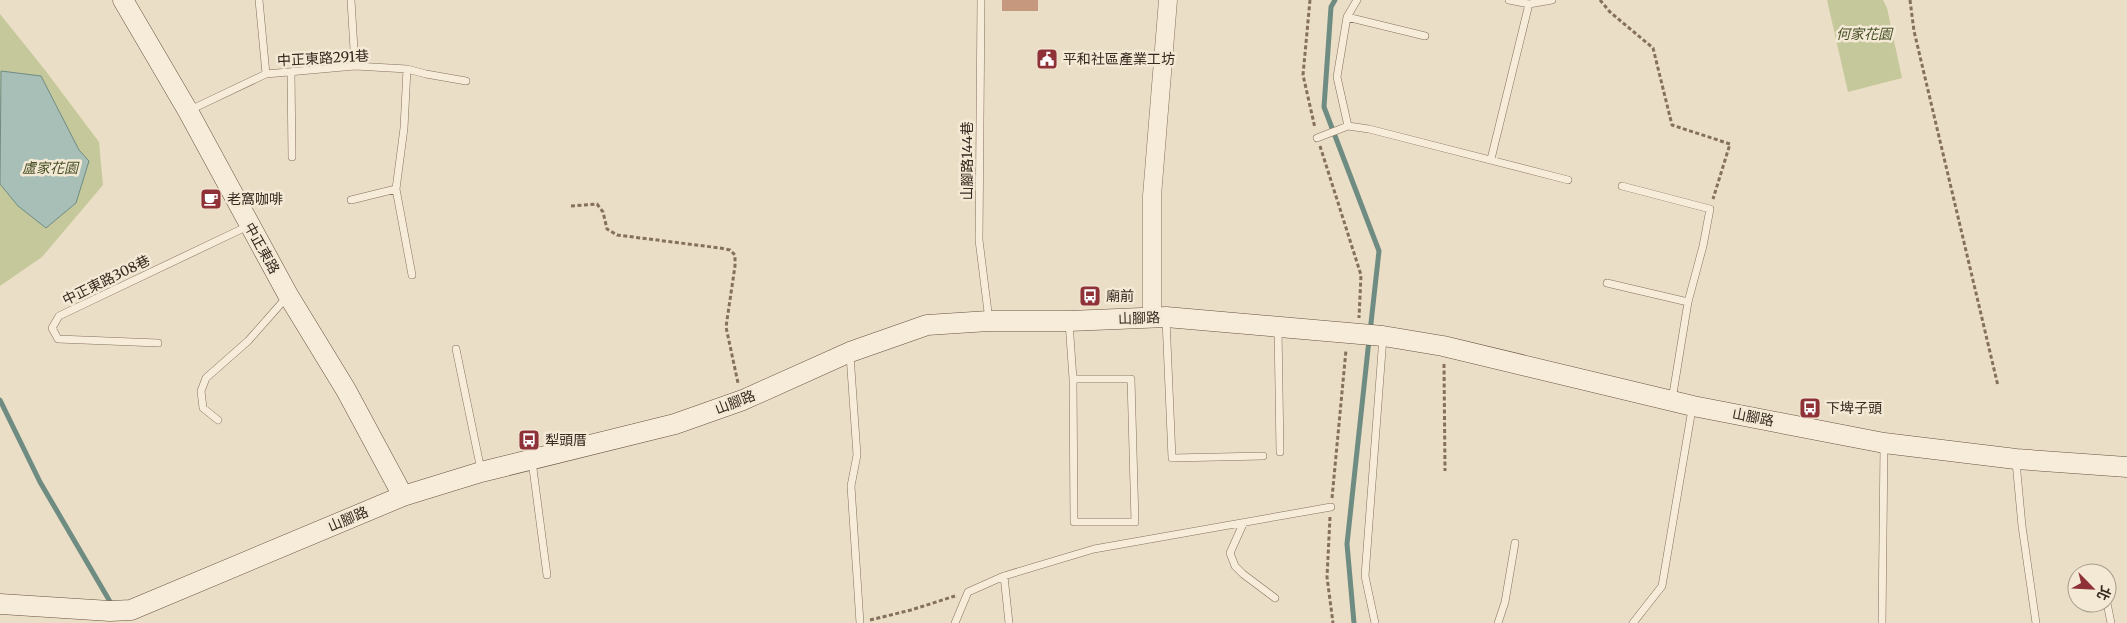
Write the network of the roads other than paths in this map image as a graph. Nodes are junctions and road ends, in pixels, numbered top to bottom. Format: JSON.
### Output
{"nodes":[{"id":1,"x":123,"y":0,"type":"edge"},
{"id":2,"x":260,"y":0,"type":"edge"},
{"id":3,"x":351,"y":0,"type":"edge"},
{"id":4,"x":981,"y":0,"type":"edge"},
{"id":5,"x":1168,"y":0,"type":"edge"},
{"id":6,"x":1356,"y":0,"type":"edge"},
{"id":7,"x":1509,"y":0,"type":"edge"},
{"id":8,"x":1552,"y":0,"type":"edge"},
{"id":9,"x":1530,"y":4,"type":"junction"},
{"id":10,"x":1347,"y":17,"type":"junction"},
{"id":11,"x":1425,"y":36,"type":"dead end"},
{"id":12,"x":355,"y":66,"type":"junction"},
{"id":13,"x":407,"y":69,"type":"junction"},
{"id":14,"x":291,"y":72,"type":"junction"},
{"id":15,"x":266,"y":74,"type":"junction"},
{"id":16,"x":466,"y":81,"type":"dead end"},
{"id":17,"x":188,"y":111,"type":"junction"},
{"id":18,"x":1348,"y":126,"type":"junction"},
{"id":19,"x":1317,"y":138,"type":"road end"},
{"id":20,"x":292,"y":157,"type":"dead end"},
{"id":21,"x":1491,"y":159,"type":"junction"},
{"id":22,"x":1568,"y":180,"type":"dead end"},
{"id":23,"x":1622,"y":186,"type":"dead end"},
{"id":24,"x":396,"y":189,"type":"junction"},
{"id":25,"x":351,"y":200,"type":"dead end"},
{"id":26,"x":249,"y":225,"type":"junction"},
{"id":27,"x":412,"y":275,"type":"dead end"},
{"id":28,"x":1607,"y":283,"type":"dead end"},
{"id":29,"x":288,"y":296,"type":"junction"},
{"id":30,"x":1688,"y":302,"type":"junction"},
{"id":31,"x":1159,"y":318,"type":"junction"},
{"id":32,"x":990,"y":321,"type":"junction"},
{"id":33,"x":1069,"y":321,"type":"junction"},
{"id":34,"x":1278,"y":328,"type":"junction"},
{"id":35,"x":1383,"y":336,"type":"junction"},
{"id":36,"x":158,"y":343,"type":"dead end"},
{"id":37,"x":456,"y":349,"type":"dead end"},
{"id":38,"x":850,"y":352,"type":"junction"},
{"id":39,"x":1073,"y":379,"type":"junction"},
{"id":40,"x":1672,"y":401,"type":"junction"},
{"id":41,"x":1693,"y":406,"type":"junction"},
{"id":42,"x":218,"y":420,"type":"dead end"},
{"id":43,"x":1884,"y":443,"type":"junction"},
{"id":44,"x":1280,"y":452,"type":"dead end"},
{"id":45,"x":1263,"y":456,"type":"dead end"},
{"id":46,"x":2016,"y":459,"type":"junction"},
{"id":47,"x":532,"y":460,"type":"junction"},
{"id":48,"x":2127,"y":467,"type":"edge"},
{"id":49,"x":481,"y":472,"type":"junction"},
{"id":50,"x":403,"y":496,"type":"junction"},
{"id":51,"x":1331,"y":507,"type":"road end"},
{"id":52,"x":1242,"y":524,"type":"junction"},
{"id":53,"x":1515,"y":543,"type":"dead end"},
{"id":54,"x":547,"y":575,"type":"dead end"},
{"id":55,"x":1004,"y":576,"type":"junction"},
{"id":56,"x":1275,"y":598,"type":"dead end"},
{"id":57,"x":0,"y":604,"type":"edge"},
{"id":58,"x":860,"y":623,"type":"edge"},
{"id":59,"x":955,"y":623,"type":"edge"},
{"id":60,"x":1009,"y":623,"type":"edge"},
{"id":61,"x":1374,"y":623,"type":"edge"},
{"id":62,"x":1498,"y":623,"type":"edge"},
{"id":63,"x":1633,"y":623,"type":"edge"},
{"id":64,"x":1882,"y":623,"type":"edge"},
{"id":65,"x":2036,"y":623,"type":"edge"}],
"edges":[{"from":1,"to":17,"type":"main road","name":"中正東路"},
{"from":2,"to":15,"type":"lane"},
{"from":3,"to":12,"type":"lane"},
{"from":4,"to":32,"type":"lane","name":"山腳路144巷"},
{"from":5,"to":31,"type":"street"},
{"from":6,"to":10,"type":"lane"},
{"from":7,"to":9,"type":"lane"},
{"from":8,"to":9,"type":"lane"},
{"from":9,"to":21,"type":"lane"},
{"from":10,"to":11,"type":"lane"},
{"from":10,"to":18,"type":"lane"},
{"from":12,"to":13,"type":"lane","name":"中正東路291巷"},
{"from":12,"to":14,"type":"lane","name":"中正東路291巷"},
{"from":13,"to":16,"type":"lane","name":"中正東路291巷"},
{"from":13,"to":24,"type":"lane"},
{"from":14,"to":15,"type":"lane","name":"中正東路291巷"},
{"from":14,"to":20,"type":"lane"},
{"from":15,"to":17,"type":"lane","name":"中正東路291巷"},
{"from":17,"to":26,"type":"main road","name":"中正東路"},
{"from":18,"to":19,"type":"lane"},
{"from":18,"to":21,"type":"lane"},
{"from":21,"to":22,"type":"lane"},
{"from":23,"to":30,"type":"lane"},
{"from":24,"to":25,"type":"lane"},
{"from":24,"to":27,"type":"lane"},
{"from":26,"to":29,"type":"main road","name":"中正東路"},
{"from":26,"to":36,"type":"lane","name":"中正東路308巷"},
{"from":28,"to":30,"type":"lane"},
{"from":29,"to":42,"type":"lane"},
{"from":29,"to":50,"type":"main road","name":"中正東路"},
{"from":30,"to":40,"type":"lane"},
{"from":31,"to":33,"type":"main road","name":"山腳路"},
{"from":31,"to":34,"type":"main road","name":"山腳路"},
{"from":31,"to":45,"type":"lane"},
{"from":32,"to":33,"type":"main road","name":"山腳路"},
{"from":32,"to":38,"type":"main road","name":"山腳路"},
{"from":33,"to":39,"type":"lane"},
{"from":34,"to":35,"type":"main road","name":"山腳路"},
{"from":34,"to":44,"type":"lane"},
{"from":35,"to":40,"type":"main road","name":"山腳路"},
{"from":35,"to":61,"type":"lane"},
{"from":37,"to":49,"type":"lane"},
{"from":38,"to":47,"type":"main road","name":"山腳路"},
{"from":38,"to":58,"type":"lane"},
{"from":39,"to":39,"type":"lane"},
{"from":40,"to":41,"type":"main road","name":"山腳路"},
{"from":41,"to":43,"type":"main road","name":"山腳路"},
{"from":41,"to":63,"type":"lane"},
{"from":43,"to":46,"type":"main road","name":"山腳路"},
{"from":43,"to":64,"type":"lane"},
{"from":46,"to":48,"type":"main road","name":"山腳路"},
{"from":46,"to":65,"type":"lane"},
{"from":47,"to":49,"type":"main road","name":"山腳路"},
{"from":47,"to":54,"type":"lane"},
{"from":49,"to":50,"type":"main road","name":"山腳路"},
{"from":50,"to":57,"type":"main road","name":"山腳路"},
{"from":51,"to":52,"type":"lane"},
{"from":52,"to":55,"type":"lane"},
{"from":52,"to":56,"type":"lane"},
{"from":53,"to":62,"type":"lane"},
{"from":55,"to":59,"type":"lane"},
{"from":55,"to":60,"type":"lane"}]}
